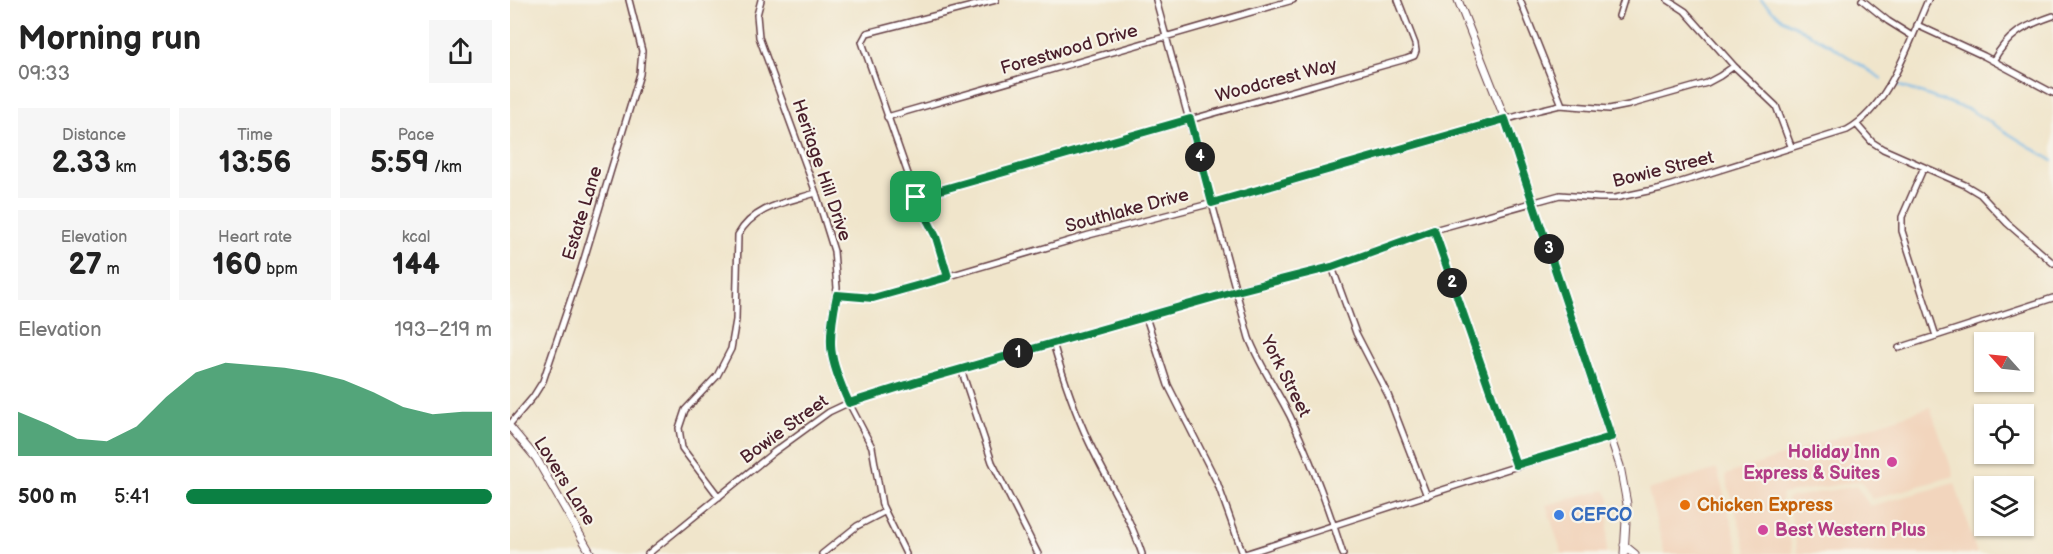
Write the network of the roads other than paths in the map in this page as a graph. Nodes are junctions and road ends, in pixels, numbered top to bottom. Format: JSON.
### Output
{"nodes":[{"id":1,"x":629,"y":0,"type":"edge"},
{"id":2,"x":761,"y":0,"type":"edge"},
{"id":3,"x":996,"y":0,"type":"edge"},
{"id":4,"x":1156,"y":0,"type":"edge"},
{"id":5,"x":1293,"y":0,"type":"edge"},
{"id":6,"x":1398,"y":0,"type":"edge"},
{"id":7,"x":1458,"y":0,"type":"edge"},
{"id":8,"x":1520,"y":0,"type":"edge"},
{"id":9,"x":1624,"y":0,"type":"edge"},
{"id":10,"x":1668,"y":0,"type":"edge"},
{"id":11,"x":1862,"y":0,"type":"edge"},
{"id":12,"x":1928,"y":0,"type":"edge"},
{"id":13,"x":1619,"y":16,"type":"dead end"},
{"id":14,"x":2053,"y":16,"type":"edge"},
{"id":15,"x":1917,"y":25,"type":"junction"},
{"id":16,"x":1912,"y":36,"type":"junction"},
{"id":17,"x":1165,"y":37,"type":"junction"},
{"id":18,"x":1993,"y":62,"type":"junction"},
{"id":19,"x":1734,"y":66,"type":"junction"},
{"id":20,"x":2053,"y":93,"type":"edge"},
{"id":21,"x":1562,"y":105,"type":"junction"},
{"id":22,"x":887,"y":117,"type":"junction"},
{"id":23,"x":1190,"y":119,"type":"junction"},
{"id":24,"x":1505,"y":119,"type":"junction"},
{"id":25,"x":1857,"y":125,"type":"junction"},
{"id":26,"x":1791,"y":146,"type":"junction"},
{"id":27,"x":1924,"y":168,"type":"junction"},
{"id":28,"x":816,"y":193,"type":"junction"},
{"id":29,"x":916,"y":197,"type":"junction"},
{"id":30,"x":1212,"y":203,"type":"junction"},
{"id":31,"x":1534,"y":203,"type":"junction"},
{"id":32,"x":1434,"y":230,"type":"junction"},
{"id":33,"x":2053,"y":263,"type":"edge"},
{"id":34,"x":1332,"y":267,"type":"junction"},
{"id":35,"x":948,"y":277,"type":"junction"},
{"id":36,"x":1236,"y":291,"type":"junction"},
{"id":37,"x":837,"y":295,"type":"junction"},
{"id":38,"x":2053,"y":298,"type":"edge"},
{"id":39,"x":1146,"y":317,"type":"junction"},
{"id":40,"x":1936,"y":336,"type":"junction"},
{"id":41,"x":1053,"y":343,"type":"junction"},
{"id":42,"x":1899,"y":348,"type":"dead end"},
{"id":43,"x":961,"y":369,"type":"junction"},
{"id":44,"x":849,"y":403,"type":"junction"},
{"id":45,"x":510,"y":425,"type":"edge"},
{"id":46,"x":1611,"y":437,"type":"junction"},
{"id":47,"x":1516,"y":465,"type":"junction"},
{"id":48,"x":1427,"y":496,"type":"junction"},
{"id":49,"x":718,"y":497,"type":"junction"},
{"id":50,"x":884,"y":512,"type":"junction"},
{"id":51,"x":1334,"y":526,"type":"junction"},
{"id":52,"x":1624,"y":545,"type":"junction"},
{"id":53,"x":591,"y":554,"type":"edge"},
{"id":54,"x":648,"y":554,"type":"edge"},
{"id":55,"x":822,"y":554,"type":"edge"},
{"id":56,"x":906,"y":554,"type":"edge"},
{"id":57,"x":1038,"y":554,"type":"edge"},
{"id":58,"x":1142,"y":554,"type":"edge"},
{"id":59,"x":1244,"y":554,"type":"edge"},
{"id":60,"x":1343,"y":554,"type":"edge"},
{"id":61,"x":1624,"y":554,"type":"edge"},
{"id":62,"x":1635,"y":554,"type":"edge"}],
"edges":[{"from":1,"to":45,"type":"street","name":"Estate Lane"},
{"from":2,"to":28,"type":"street","name":"Heritage Hill Drive"},
{"from":3,"to":22,"type":"street"},
{"from":4,"to":17,"type":"street","name":"York Street"},
{"from":5,"to":17,"type":"street","name":"Forestwood Drive"},
{"from":6,"to":23,"type":"street","name":"Woodcrest Way"},
{"from":7,"to":24,"type":"main road"},
{"from":8,"to":21,"type":"street"},
{"from":9,"to":13,"type":"street"},
{"from":10,"to":19,"type":"street"},
{"from":11,"to":16,"type":"street"},
{"from":12,"to":15,"type":"street","name":"Bowie Street"},
{"from":14,"to":18,"type":"street"},
{"from":15,"to":16,"type":"street","name":"Bowie Street"},
{"from":15,"to":18,"type":"street"},
{"from":16,"to":25,"type":"street","name":"Bowie Street"},
{"from":17,"to":22,"type":"street","name":"Forestwood Drive"},
{"from":17,"to":23,"type":"street","name":"York Street"},
{"from":18,"to":20,"type":"street"},
{"from":19,"to":21,"type":"street","name":"Southlake Drive"},
{"from":19,"to":26,"type":"street"},
{"from":21,"to":24,"type":"street","name":"Southlake Drive"},
{"from":22,"to":29,"type":"street"},
{"from":23,"to":29,"type":"street","name":"Woodcrest Way"},
{"from":23,"to":30,"type":"street","name":"York Street"},
{"from":24,"to":30,"type":"street","name":"Southlake Drive"},
{"from":24,"to":31,"type":"main road"},
{"from":25,"to":26,"type":"street","name":"Bowie Street"},
{"from":25,"to":27,"type":"street"},
{"from":26,"to":31,"type":"street","name":"Bowie Street"},
{"from":27,"to":33,"type":"street"},
{"from":27,"to":40,"type":"street"},
{"from":28,"to":37,"type":"street","name":"Heritage Hill Drive"},
{"from":28,"to":49,"type":"street"},
{"from":29,"to":35,"type":"street"},
{"from":30,"to":35,"type":"street","name":"Southlake Drive"},
{"from":30,"to":36,"type":"street","name":"York Street"},
{"from":31,"to":32,"type":"street","name":"Bowie Street"},
{"from":31,"to":46,"type":"main road"},
{"from":32,"to":34,"type":"street","name":"Bowie Street"},
{"from":32,"to":47,"type":"street"},
{"from":34,"to":36,"type":"street","name":"Bowie Street"},
{"from":34,"to":48,"type":"street"},
{"from":35,"to":37,"type":"street","name":"Southlake Drive"},
{"from":36,"to":39,"type":"street","name":"Bowie Street"},
{"from":36,"to":51,"type":"street","name":"York Street"},
{"from":37,"to":44,"type":"street","name":"Heritage Hill Drive"},
{"from":38,"to":40,"type":"street"},
{"from":39,"to":41,"type":"street","name":"Bowie Street"},
{"from":39,"to":59,"type":"street"},
{"from":40,"to":42,"type":"street"},
{"from":41,"to":43,"type":"street","name":"Bowie Street"},
{"from":41,"to":58,"type":"street"},
{"from":43,"to":44,"type":"street","name":"Bowie Street"},
{"from":43,"to":57,"type":"street"},
{"from":44,"to":49,"type":"street","name":"Bowie Street"},
{"from":44,"to":50,"type":"street","name":"Heritage Hill Drive"},
{"from":45,"to":53,"type":"main road","name":"Lovers Lane"},
{"from":46,"to":47,"type":"street"},
{"from":46,"to":52,"type":"main road"},
{"from":47,"to":48,"type":"street"},
{"from":48,"to":51,"type":"street"},
{"from":49,"to":54,"type":"street","name":"Bowie Street"},
{"from":50,"to":55,"type":"street"},
{"from":50,"to":56,"type":"street","name":"Heritage Hill Drive"},
{"from":51,"to":59,"type":"street"},
{"from":51,"to":60,"type":"street","name":"York Street"},
{"from":52,"to":61,"type":"main road"},
{"from":52,"to":62,"type":"main road"}]}
